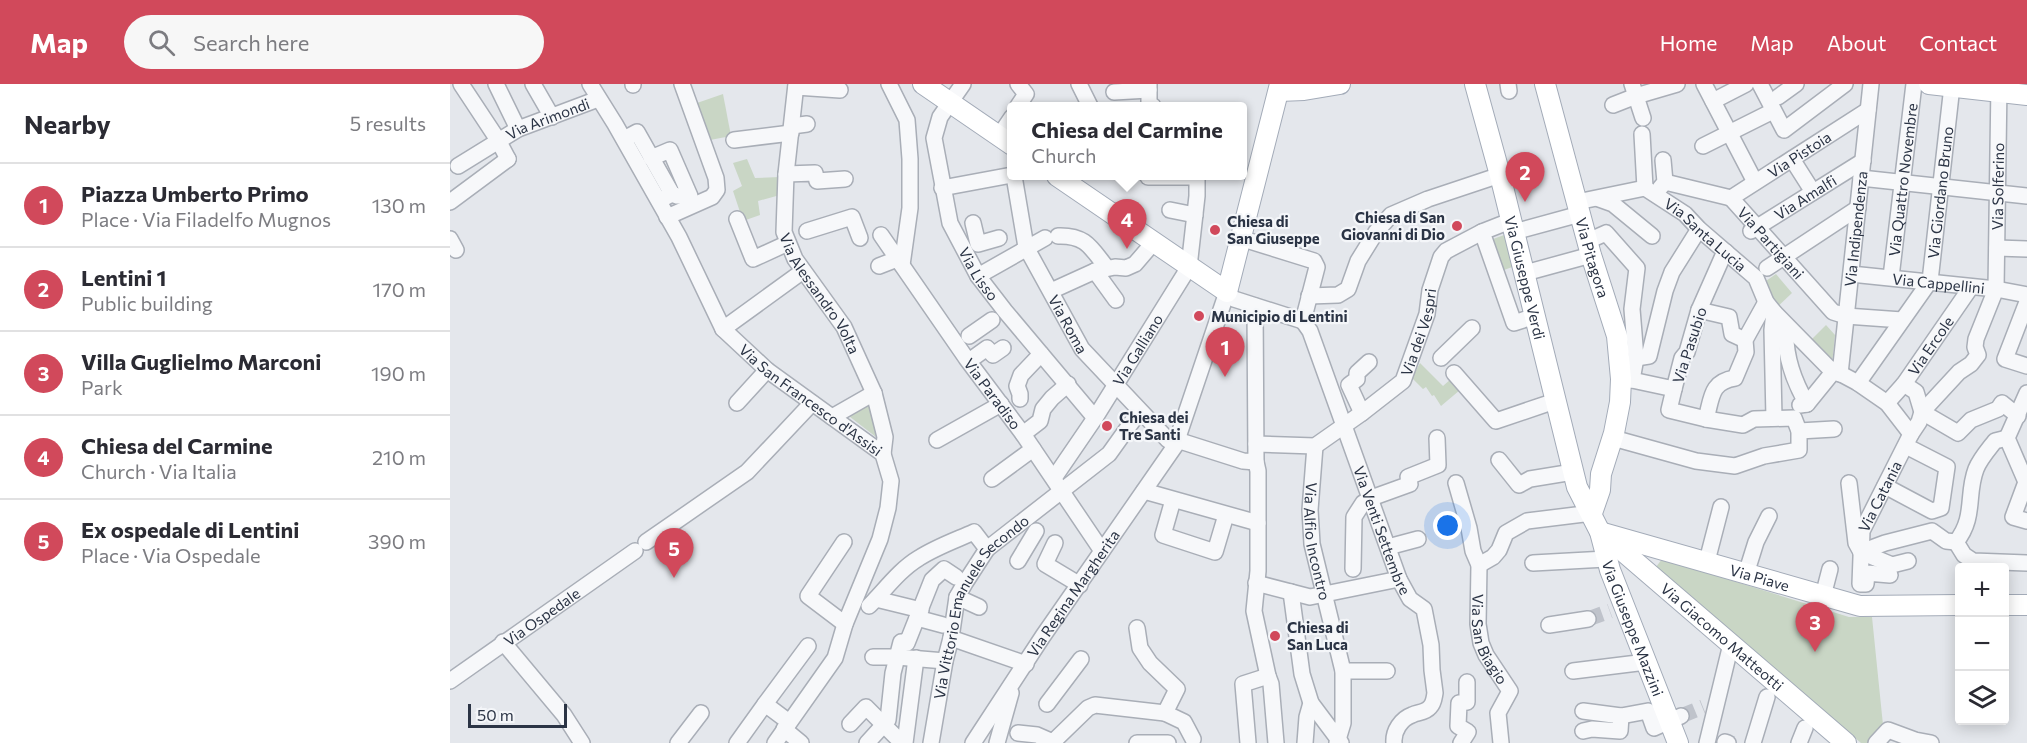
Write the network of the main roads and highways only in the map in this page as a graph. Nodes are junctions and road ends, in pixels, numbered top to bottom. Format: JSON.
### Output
{"nodes":[{"id":1,"x":923,"y":84,"type":"edge"},
{"id":2,"x":1340,"y":84,"type":"edge"},
{"id":3,"x":1475,"y":84,"type":"edge"},
{"id":4,"x":1545,"y":84,"type":"edge"},
{"id":5,"x":1280,"y":86,"type":"edge"},
{"id":6,"x":1951,"y":86,"type":"edge"},
{"id":7,"x":1999,"y":88,"type":"edge"},
{"id":8,"x":2027,"y":95,"type":"edge"},
{"id":9,"x":1007,"y":144,"type":"edge"},
{"id":10,"x":1063,"y":180,"type":"edge"},
{"id":11,"x":1573,"y":472,"type":"joint"},
{"id":12,"x":1592,"y":513,"type":"junction"},
{"id":13,"x":1600,"y":532,"type":"junction"},
{"id":14,"x":1629,"y":558,"type":"junction"},
{"id":15,"x":1608,"y":565,"type":"junction"},
{"id":16,"x":1955,"y":605,"type":"edge"},
{"id":17,"x":2009,"y":605,"type":"edge"},
{"id":18,"x":2027,"y":605,"type":"edge"},
{"id":19,"x":1678,"y":743,"type":"edge"},
{"id":20,"x":1846,"y":743,"type":"edge"}],
"edges":[{"from":1,"to":9,"type":"main road"},
{"from":2,"to":5,"type":"main road"},
{"from":3,"to":11,"type":"main road","name":"Via Giuseppe Verdi"},
{"from":4,"to":12,"type":"main road","name":"Via Pitagora"},
{"from":5,"to":10,"type":"main road"},
{"from":6,"to":7,"type":"main road"},
{"from":7,"to":8,"type":"main road"},
{"from":11,"to":12,"type":"main road","name":"Via Giuseppe Mazzini"},
{"from":12,"to":13,"type":"main road","name":"Via Giuseppe Mazzini"},
{"from":13,"to":14,"type":"main road","name":"Via Giacomo Matteotti"},
{"from":13,"to":15,"type":"main road","name":"Via Giuseppe Mazzini"},
{"from":13,"to":16,"type":"main road","name":"Via Piave"},
{"from":14,"to":15,"type":"main road"},
{"from":14,"to":20,"type":"main road","name":"Via Giacomo Matteotti"},
{"from":15,"to":19,"type":"main road","name":"Via Giuseppe Mazzini"},
{"from":17,"to":18,"type":"main road"}]}
